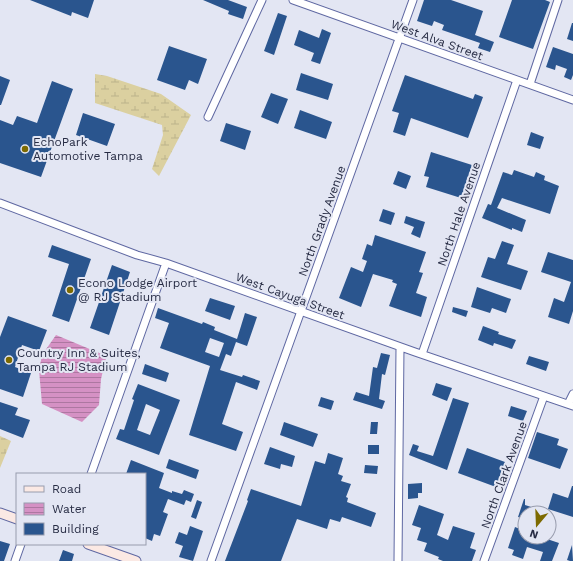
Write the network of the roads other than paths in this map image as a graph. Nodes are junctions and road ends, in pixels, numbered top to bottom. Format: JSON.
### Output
{"nodes":[{"id":1,"x":262,"y":0,"type":"edge"},
{"id":2,"x":293,"y":0,"type":"edge"},
{"id":3,"x":413,"y":0,"type":"edge"},
{"id":4,"x":558,"y":0,"type":"edge"},
{"id":5,"x":399,"y":38,"type":"junction"},
{"id":6,"x":517,"y":80,"type":"junction"},
{"id":7,"x":530,"y":84,"type":"junction"},
{"id":8,"x":573,"y":100,"type":"edge"},
{"id":9,"x":208,"y":117,"type":"dead end"},
{"id":10,"x":0,"y":203,"type":"edge"},
{"id":11,"x":166,"y":263,"type":"junction"},
{"id":12,"x":302,"y":312,"type":"junction"},
{"id":13,"x":400,"y":347,"type":"junction"},
{"id":14,"x":422,"y":354,"type":"junction"},
{"id":15,"x":573,"y":394,"type":"edge"},
{"id":16,"x":544,"y":396,"type":"junction"},
{"id":17,"x":571,"y":405,"type":"edge"},
{"id":18,"x":91,"y":473,"type":"edge"},
{"id":19,"x":0,"y":513,"type":"edge"},
{"id":20,"x":16,"y":519,"type":"edge"},
{"id":21,"x":21,"y":545,"type":"edge"},
{"id":22,"x":91,"y":545,"type":"edge"},
{"id":23,"x":15,"y":561,"type":"edge"},
{"id":24,"x":136,"y":561,"type":"edge"},
{"id":25,"x":211,"y":561,"type":"edge"},
{"id":26,"x":398,"y":561,"type":"edge"},
{"id":27,"x":484,"y":561,"type":"edge"}],
"edges":[{"from":1,"to":9,"type":"street"},
{"from":2,"to":5,"type":"street","name":"West Alva Street"},
{"from":3,"to":5,"type":"street","name":"North Grady Avenue"},
{"from":4,"to":7,"type":"street"},
{"from":5,"to":6,"type":"street","name":"West Alva Street"},
{"from":5,"to":12,"type":"street","name":"North Grady Avenue"},
{"from":6,"to":7,"type":"street","name":"West Alva Street"},
{"from":6,"to":14,"type":"street","name":"North Hale Avenue"},
{"from":7,"to":8,"type":"street","name":"West Alva Street"},
{"from":10,"to":11,"type":"street","name":"West Cayuga Street"},
{"from":11,"to":12,"type":"street","name":"West Cayuga Street"},
{"from":11,"to":18,"type":"street"},
{"from":12,"to":13,"type":"street","name":"West Cayuga Street"},
{"from":12,"to":25,"type":"street","name":"North Grady Avenue"},
{"from":13,"to":14,"type":"street","name":"West Cayuga Street"},
{"from":13,"to":26,"type":"street"},
{"from":14,"to":16,"type":"street","name":"West Cayuga Street"},
{"from":15,"to":17,"type":"street"},
{"from":16,"to":17,"type":"street","name":"West Cayuga Street"},
{"from":16,"to":27,"type":"street","name":"North Clark Avenue"},
{"from":19,"to":20,"type":"street"},
{"from":21,"to":23,"type":"street"},
{"from":22,"to":24,"type":"street"}]}
